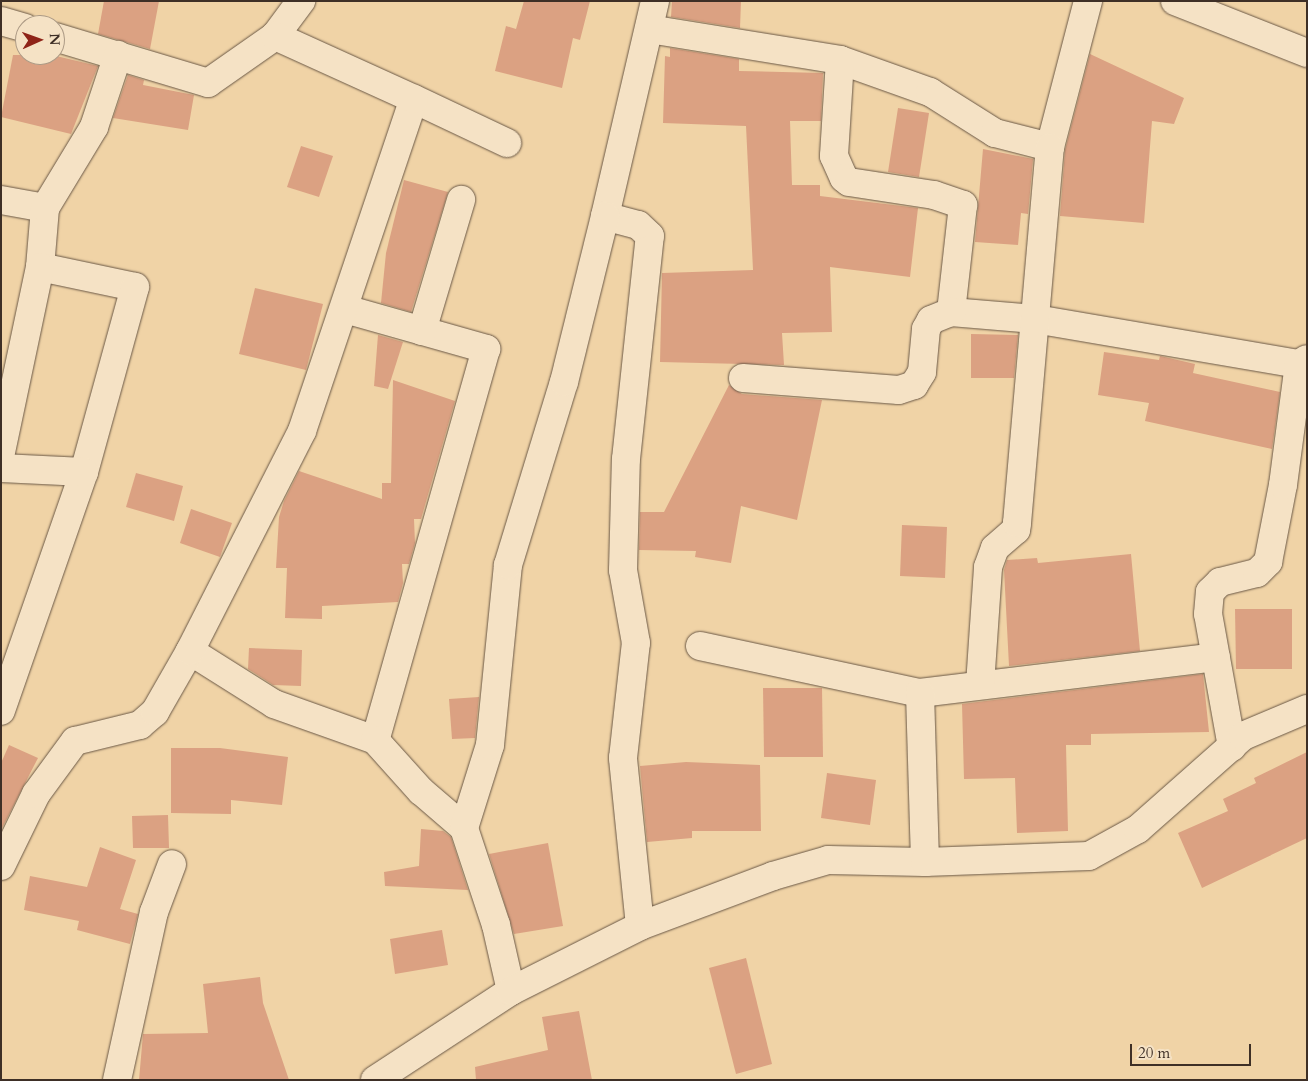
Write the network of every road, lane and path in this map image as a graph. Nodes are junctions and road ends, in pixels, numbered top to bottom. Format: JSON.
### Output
{"nodes":[{"id":1,"x":301,"y":1,"type":"edge"},
{"id":2,"x":656,"y":1,"type":"edge"},
{"id":3,"x":1088,"y":1,"type":"edge"},
{"id":4,"x":1175,"y":1,"type":"edge"},
{"id":5,"x":1,"y":21,"type":"edge"},
{"id":6,"x":15,"y":25,"type":"edge"},
{"id":7,"x":649,"y":29,"type":"junction"},
{"id":8,"x":275,"y":36,"type":"junction"},
{"id":9,"x":65,"y":40,"type":"edge"},
{"id":10,"x":1307,"y":53,"type":"edge"},
{"id":11,"x":118,"y":55,"type":"junction"},
{"id":12,"x":840,"y":60,"type":"junction"},
{"id":13,"x":414,"y":99,"type":"junction"},
{"id":14,"x":507,"y":143,"type":"dead end"},
{"id":15,"x":1050,"y":147,"type":"junction"},
{"id":16,"x":1,"y":200,"type":"edge"},
{"id":17,"x":461,"y":200,"type":"dead end"},
{"id":18,"x":45,"y":208,"type":"junction"},
{"id":19,"x":605,"y":216,"type":"junction"},
{"id":20,"x":40,"y":267,"type":"junction"},
{"id":21,"x":345,"y":309,"type":"junction"},
{"id":22,"x":951,"y":312,"type":"junction"},
{"id":23,"x":1035,"y":319,"type":"junction"},
{"id":24,"x":422,"y":331,"type":"junction"},
{"id":25,"x":1303,"y":361,"type":"edge"},
{"id":26,"x":743,"y":378,"type":"dead end"},
{"id":27,"x":1,"y":452,"type":"edge"},
{"id":28,"x":1,"y":468,"type":"edge"},
{"id":29,"x":84,"y":472,"type":"junction"},
{"id":30,"x":700,"y":646,"type":"dead end"},
{"id":31,"x":190,"y":651,"type":"junction"},
{"id":32,"x":1216,"y":657,"type":"junction"},
{"id":33,"x":980,"y":685,"type":"junction"},
{"id":34,"x":920,"y":693,"type":"junction"},
{"id":35,"x":1307,"y":709,"type":"edge"},
{"id":36,"x":1,"y":711,"type":"edge"},
{"id":37,"x":375,"y":740,"type":"junction"},
{"id":38,"x":1232,"y":747,"type":"junction"},
{"id":39,"x":464,"y":828,"type":"junction"},
{"id":40,"x":926,"y":862,"type":"junction"},
{"id":41,"x":172,"y":864,"type":"dead end"},
{"id":42,"x":1,"y":866,"type":"edge"},
{"id":43,"x":640,"y":926,"type":"junction"},
{"id":44,"x":511,"y":991,"type":"junction"},
{"id":45,"x":117,"y":1080,"type":"edge"},
{"id":46,"x":375,"y":1080,"type":"edge"}],
"edges":[{"from":1,"to":8,"type":"street"},
{"from":2,"to":7,"type":"street"},
{"from":3,"to":15,"type":"street"},
{"from":4,"to":10,"type":"street"},
{"from":5,"to":6,"type":"street"},
{"from":7,"to":12,"type":"street"},
{"from":7,"to":19,"type":"street"},
{"from":8,"to":11,"type":"street"},
{"from":8,"to":13,"type":"street"},
{"from":9,"to":11,"type":"street"},
{"from":11,"to":18,"type":"street"},
{"from":12,"to":15,"type":"street"},
{"from":12,"to":22,"type":"street"},
{"from":13,"to":14,"type":"street"},
{"from":13,"to":21,"type":"street"},
{"from":15,"to":23,"type":"street"},
{"from":16,"to":18,"type":"street"},
{"from":17,"to":24,"type":"street"},
{"from":18,"to":20,"type":"street"},
{"from":19,"to":39,"type":"street"},
{"from":19,"to":43,"type":"street"},
{"from":20,"to":27,"type":"street"},
{"from":20,"to":29,"type":"street"},
{"from":21,"to":24,"type":"street"},
{"from":21,"to":31,"type":"street"},
{"from":22,"to":23,"type":"street"},
{"from":22,"to":26,"type":"street"},
{"from":23,"to":25,"type":"street"},
{"from":23,"to":33,"type":"street"},
{"from":24,"to":37,"type":"street"},
{"from":25,"to":32,"type":"street"},
{"from":28,"to":29,"type":"street"},
{"from":29,"to":36,"type":"street"},
{"from":30,"to":34,"type":"street"},
{"from":31,"to":37,"type":"street"},
{"from":31,"to":42,"type":"street"},
{"from":32,"to":33,"type":"street"},
{"from":32,"to":38,"type":"street"},
{"from":33,"to":34,"type":"street"},
{"from":34,"to":40,"type":"street"},
{"from":35,"to":38,"type":"street"},
{"from":37,"to":39,"type":"street"},
{"from":38,"to":40,"type":"street"},
{"from":39,"to":44,"type":"street"},
{"from":40,"to":43,"type":"street"},
{"from":41,"to":45,"type":"street"},
{"from":43,"to":44,"type":"street"},
{"from":44,"to":46,"type":"street"}]}
